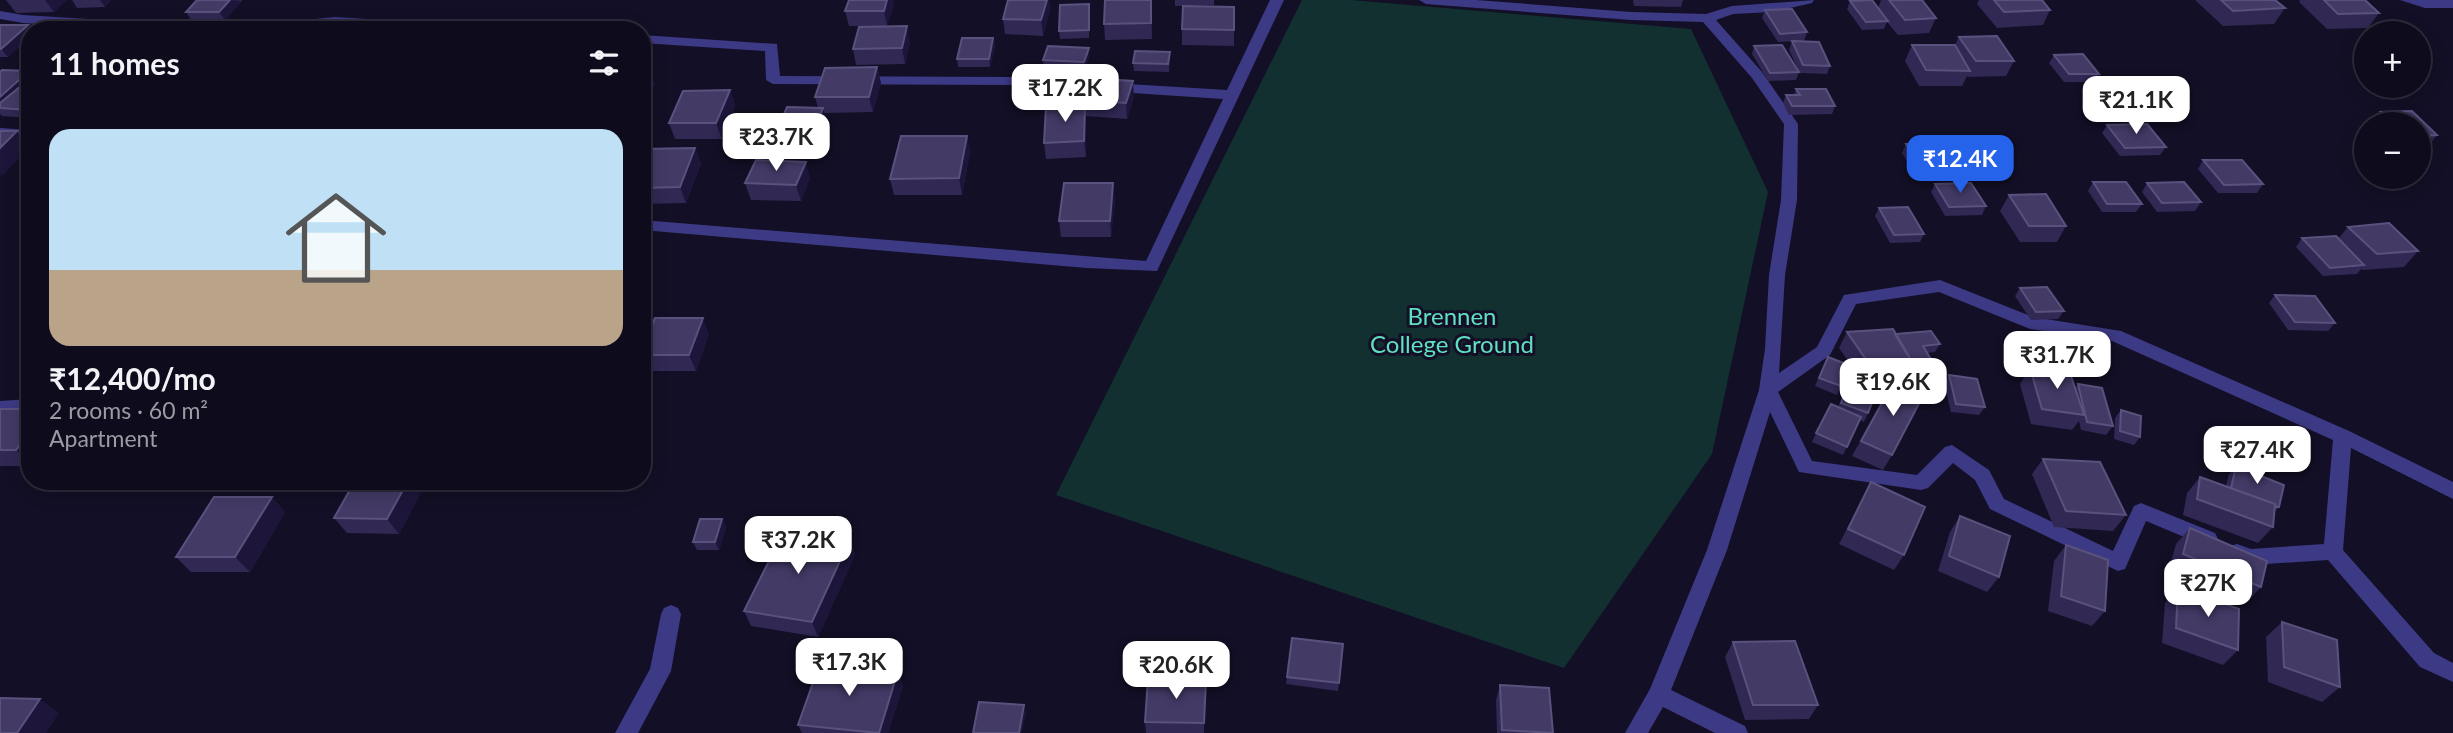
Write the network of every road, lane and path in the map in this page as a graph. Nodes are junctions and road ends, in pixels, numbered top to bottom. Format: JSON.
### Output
{"nodes":[{"id":1,"x":1277,"y":0,"type":"edge"},
{"id":2,"x":1426,"y":0,"type":"edge"},
{"id":3,"x":1807,"y":0,"type":"edge"},
{"id":4,"x":2407,"y":0,"type":"edge"},
{"id":5,"x":2453,"y":4,"type":"edge"},
{"id":6,"x":0,"y":15,"type":"edge"},
{"id":7,"x":1707,"y":18,"type":"junction"},
{"id":8,"x":55,"y":21,"type":"edge"},
{"id":9,"x":651,"y":40,"type":"edge"},
{"id":10,"x":1232,"y":95,"type":"junction"},
{"id":11,"x":0,"y":132,"type":"edge"},
{"id":12,"x":21,"y":134,"type":"edge"},
{"id":13,"x":651,"y":225,"type":"edge"},
{"id":14,"x":1768,"y":390,"type":"junction"},
{"id":15,"x":21,"y":407,"type":"edge"},
{"id":16,"x":0,"y":408,"type":"edge"},
{"id":17,"x":2343,"y":436,"type":"junction"},
{"id":18,"x":2453,"y":491,"type":"edge"},
{"id":19,"x":2333,"y":552,"type":"junction"},
{"id":20,"x":671,"y":614,"type":"dead end"},
{"id":21,"x":2453,"y":673,"type":"edge"},
{"id":22,"x":1660,"y":694,"type":"junction"},
{"id":23,"x":626,"y":733,"type":"edge"},
{"id":24,"x":1636,"y":733,"type":"edge"},
{"id":25,"x":1737,"y":733,"type":"edge"}],
"edges":[{"from":1,"to":10,"type":"street"},
{"from":2,"to":7,"type":"street"},
{"from":3,"to":7,"type":"street"},
{"from":4,"to":5,"type":"street"},
{"from":6,"to":8,"type":"street"},
{"from":7,"to":14,"type":"street"},
{"from":9,"to":10,"type":"street"},
{"from":10,"to":13,"type":"street"},
{"from":11,"to":12,"type":"street"},
{"from":14,"to":17,"type":"street"},
{"from":14,"to":19,"type":"street"},
{"from":14,"to":22,"type":"street"},
{"from":15,"to":16,"type":"street"},
{"from":17,"to":18,"type":"street"},
{"from":17,"to":19,"type":"street"},
{"from":19,"to":21,"type":"street"},
{"from":20,"to":23,"type":"street"},
{"from":22,"to":24,"type":"street"},
{"from":22,"to":25,"type":"street"}]}
